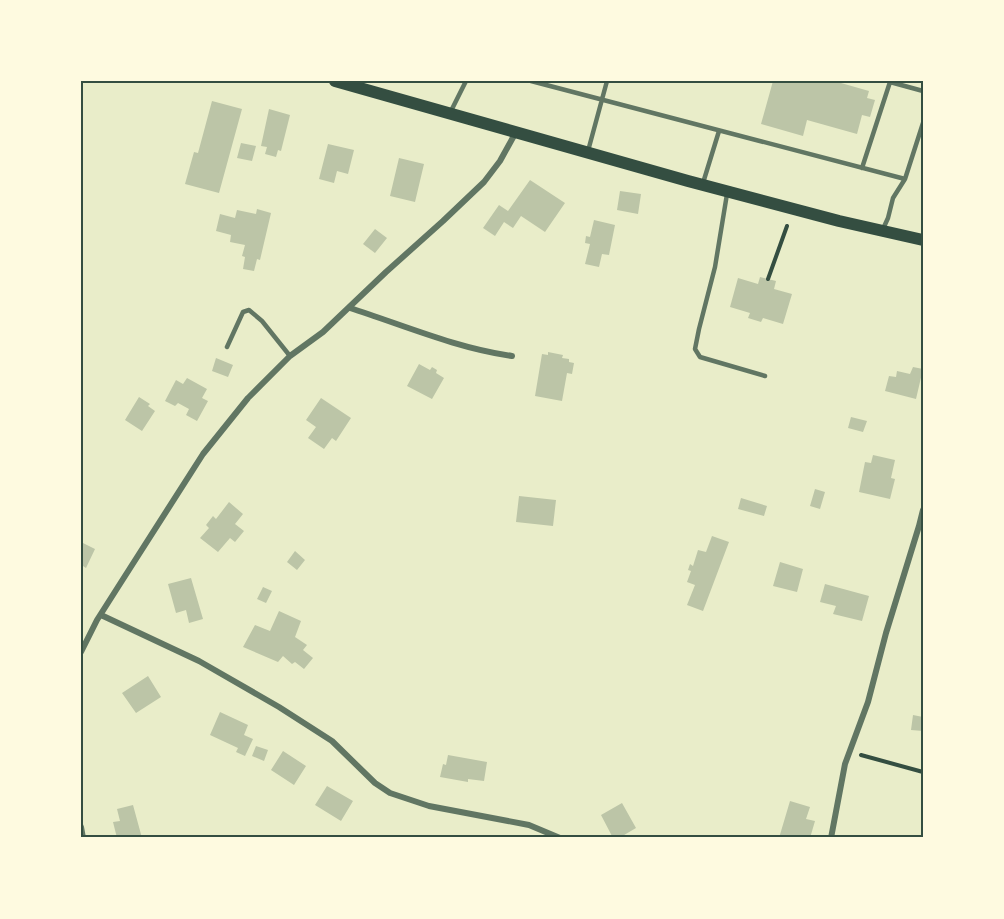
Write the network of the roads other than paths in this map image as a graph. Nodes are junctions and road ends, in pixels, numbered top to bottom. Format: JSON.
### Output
{"nodes":[{"id":1,"x":466,"y":81,"type":"edge"},
{"id":2,"x":531,"y":81,"type":"edge"},
{"id":3,"x":607,"y":81,"type":"edge"},
{"id":4,"x":343,"y":82,"type":"edge"},
{"id":5,"x":923,"y":91,"type":"edge"},
{"id":6,"x":602,"y":100,"type":"junction"},
{"id":7,"x":450,"y":113,"type":"junction"},
{"id":8,"x":923,"y":123,"type":"edge"},
{"id":9,"x":516,"y":131,"type":"junction"},
{"id":10,"x":719,"y":131,"type":"junction"},
{"id":11,"x":588,"y":154,"type":"junction"},
{"id":12,"x":862,"y":168,"type":"junction"},
{"id":13,"x":905,"y":179,"type":"junction"},
{"id":14,"x":702,"y":185,"type":"junction"},
{"id":15,"x":728,"y":192,"type":"junction"},
{"id":16,"x":882,"y":231,"type":"junction"},
{"id":17,"x":923,"y":240,"type":"edge"},
{"id":18,"x":350,"y":308,"type":"junction"},
{"id":19,"x":227,"y":347,"type":"dead end"},
{"id":20,"x":290,"y":356,"type":"junction"},
{"id":21,"x":512,"y":356,"type":"dead end"},
{"id":22,"x":765,"y":376,"type":"dead end"},
{"id":23,"x":923,"y":510,"type":"edge"},
{"id":24,"x":101,"y":615,"type":"junction"},
{"id":25,"x":81,"y":652,"type":"edge"},
{"id":26,"x":81,"y":827,"type":"edge"},
{"id":27,"x":83,"y":838,"type":"edge"},
{"id":28,"x":560,"y":838,"type":"edge"},
{"id":29,"x":831,"y":838,"type":"edge"}],
"edges":[{"from":1,"to":7,"type":"lane"},
{"from":2,"to":6,"type":"lane"},
{"from":3,"to":6,"type":"lane"},
{"from":4,"to":7,"type":"main road"},
{"from":5,"to":12,"type":"lane"},
{"from":6,"to":10,"type":"lane"},
{"from":6,"to":11,"type":"lane"},
{"from":7,"to":9,"type":"main road"},
{"from":8,"to":13,"type":"lane"},
{"from":9,"to":11,"type":"main road"},
{"from":9,"to":18,"type":"street"},
{"from":10,"to":12,"type":"lane"},
{"from":10,"to":14,"type":"lane"},
{"from":11,"to":14,"type":"main road"},
{"from":12,"to":13,"type":"lane"},
{"from":13,"to":16,"type":"lane"},
{"from":14,"to":15,"type":"main road"},
{"from":15,"to":16,"type":"main road"},
{"from":15,"to":22,"type":"lane"},
{"from":16,"to":17,"type":"main road"},
{"from":18,"to":20,"type":"street"},
{"from":18,"to":21,"type":"street"},
{"from":19,"to":20,"type":"lane"},
{"from":20,"to":24,"type":"street"},
{"from":23,"to":29,"type":"street"},
{"from":24,"to":25,"type":"street"},
{"from":24,"to":28,"type":"street"},
{"from":26,"to":27,"type":"street"}]}
